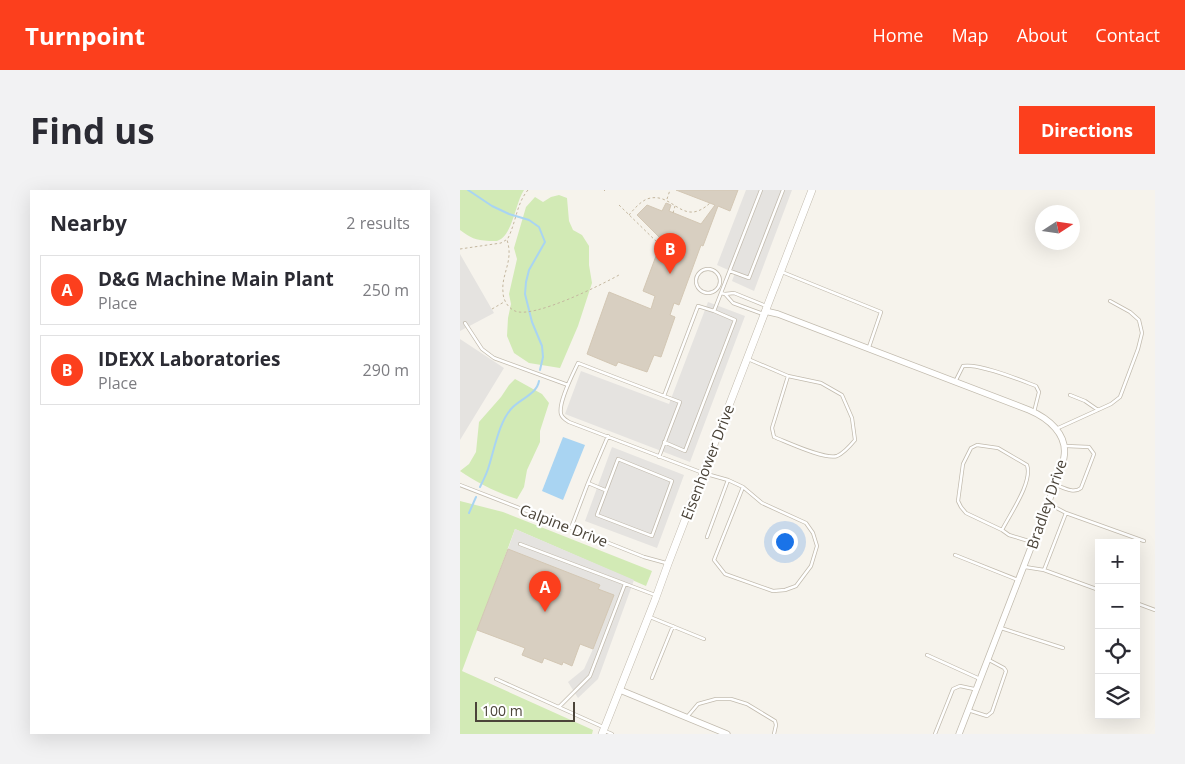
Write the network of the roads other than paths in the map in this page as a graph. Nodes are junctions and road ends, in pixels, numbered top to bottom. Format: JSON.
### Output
{"nodes":[{"id":1,"x":760,"y":190,"type":"edge"},
{"id":2,"x":782,"y":190,"type":"edge"},
{"id":3,"x":812,"y":190,"type":"edge"},
{"id":4,"x":730,"y":271,"type":"junction"},
{"id":5,"x":780,"y":271,"type":"junction"},
{"id":6,"x":716,"y":291,"type":"junction"},
{"id":7,"x":723,"y":294,"type":"junction"},
{"id":8,"x":1110,"y":301,"type":"dead end"},
{"id":9,"x":714,"y":311,"type":"junction"},
{"id":10,"x":765,"y":311,"type":"junction"},
{"id":11,"x":465,"y":323,"type":"dead end"},
{"id":12,"x":868,"y":349,"type":"junction"},
{"id":13,"x":747,"y":358,"type":"junction"},
{"id":14,"x":788,"y":376,"type":"junction"},
{"id":15,"x":955,"y":382,"type":"junction"},
{"id":16,"x":568,"y":385,"type":"junction"},
{"id":17,"x":664,"y":396,"type":"junction"},
{"id":18,"x":1070,"y":396,"type":"dead end"},
{"id":19,"x":1098,"y":410,"type":"junction"},
{"id":20,"x":1034,"y":412,"type":"junction"},
{"id":21,"x":1056,"y":429,"type":"junction"},
{"id":22,"x":608,"y":436,"type":"junction"},
{"id":23,"x":664,"y":442,"type":"junction"},
{"id":24,"x":1064,"y":446,"type":"junction"},
{"id":25,"x":659,"y":456,"type":"junction"},
{"id":26,"x":703,"y":473,"type":"junction"},
{"id":27,"x":728,"y":480,"type":"junction"},
{"id":28,"x":588,"y":483,"type":"junction"},
{"id":29,"x":1055,"y":484,"type":"junction"},
{"id":30,"x":460,"y":485,"type":"edge"},
{"id":31,"x":743,"y":487,"type":"junction"},
{"id":32,"x":606,"y":491,"type":"junction"},
{"id":33,"x":1048,"y":503,"type":"junction"},
{"id":34,"x":1066,"y":513,"type":"junction"},
{"id":35,"x":571,"y":528,"type":"junction"},
{"id":36,"x":1002,"y":530,"type":"junction"},
{"id":37,"x":707,"y":536,"type":"dead end"},
{"id":38,"x":1144,"y":541,"type":"dead end"},
{"id":39,"x":1033,"y":542,"type":"junction"},
{"id":40,"x":520,"y":544,"type":"dead end"},
{"id":41,"x":955,"y":555,"type":"dead end"},
{"id":42,"x":668,"y":564,"type":"junction"},
{"id":43,"x":1024,"y":566,"type":"junction"},
{"id":44,"x":1044,"y":570,"type":"junction"},
{"id":45,"x":1018,"y":580,"type":"junction"},
{"id":46,"x":625,"y":584,"type":"junction"},
{"id":47,"x":1095,"y":589,"type":"edge"},
{"id":48,"x":657,"y":596,"type":"junction"},
{"id":49,"x":1140,"y":604,"type":"edge"},
{"id":50,"x":1155,"y":610,"type":"edge"},
{"id":51,"x":649,"y":616,"type":"junction"},
{"id":52,"x":673,"y":626,"type":"junction"},
{"id":53,"x":1000,"y":628,"type":"junction"},
{"id":54,"x":704,"y":639,"type":"dead end"},
{"id":55,"x":1063,"y":648,"type":"dead end"},
{"id":56,"x":927,"y":656,"type":"dead end"},
{"id":57,"x":988,"y":660,"type":"junction"},
{"id":58,"x":652,"y":678,"type":"dead end"},
{"id":59,"x":980,"y":679,"type":"junction"},
{"id":60,"x":496,"y":680,"type":"dead end"},
{"id":61,"x":620,"y":690,"type":"junction"},
{"id":62,"x":976,"y":690,"type":"junction"},
{"id":63,"x":559,"y":707,"type":"junction"},
{"id":64,"x":968,"y":710,"type":"junction"},
{"id":65,"x":686,"y":718,"type":"junction"},
{"id":66,"x":603,"y":731,"type":"edge"},
{"id":67,"x":612,"y":734,"type":"edge"},
{"id":68,"x":727,"y":734,"type":"edge"},
{"id":69,"x":774,"y":734,"type":"edge"},
{"id":70,"x":936,"y":734,"type":"edge"},
{"id":71,"x":959,"y":734,"type":"edge"}],
"edges":[{"from":1,"to":4,"type":"lane"},
{"from":2,"to":4,"type":"lane"},
{"from":3,"to":5,"type":"street","name":"Eisenhower Drive"},
{"from":4,"to":7,"type":"lane"},
{"from":5,"to":10,"type":"street","name":"Eisenhower Drive"},
{"from":5,"to":12,"type":"lane"},
{"from":6,"to":6,"type":"lane"},
{"from":6,"to":7,"type":"lane"},
{"from":7,"to":9,"type":"lane"},
{"from":7,"to":10,"type":"lane"},
{"from":7,"to":10,"type":"lane"},
{"from":8,"to":19,"type":"lane"},
{"from":9,"to":17,"type":"lane"},
{"from":9,"to":23,"type":"lane"},
{"from":10,"to":12,"type":"street","name":"Bradley Drive"},
{"from":10,"to":13,"type":"street","name":"Eisenhower Drive"},
{"from":11,"to":16,"type":"lane"},
{"from":12,"to":15,"type":"street","name":"Bradley Drive"},
{"from":13,"to":14,"type":"lane"},
{"from":13,"to":26,"type":"street","name":"Eisenhower Drive"},
{"from":14,"to":14,"type":"lane"},
{"from":15,"to":20,"type":"street","name":"Bradley Drive"},
{"from":15,"to":20,"type":"lane"},
{"from":16,"to":17,"type":"lane"},
{"from":16,"to":22,"type":"lane"},
{"from":17,"to":23,"type":"lane"},
{"from":18,"to":19,"type":"lane"},
{"from":19,"to":21,"type":"lane"},
{"from":20,"to":21,"type":"street","name":"Bradley Drive"},
{"from":21,"to":24,"type":"street","name":"Bradley Drive"},
{"from":22,"to":25,"type":"lane"},
{"from":22,"to":28,"type":"lane"},
{"from":23,"to":25,"type":"lane"},
{"from":24,"to":29,"type":"street","name":"Bradley Drive"},
{"from":24,"to":29,"type":"lane"},
{"from":25,"to":26,"type":"lane"},
{"from":26,"to":27,"type":"lane"},
{"from":26,"to":42,"type":"street","name":"Eisenhower Drive"},
{"from":27,"to":31,"type":"lane"},
{"from":27,"to":37,"type":"lane"},
{"from":28,"to":32,"type":"lane"},
{"from":28,"to":35,"type":"lane"},
{"from":29,"to":33,"type":"street","name":"Bradley Drive"},
{"from":30,"to":35,"type":"lane","name":"Calpine Drive"},
{"from":31,"to":31,"type":"lane"},
{"from":32,"to":32,"type":"lane"},
{"from":33,"to":34,"type":"lane"},
{"from":33,"to":39,"type":"street","name":"Bradley Drive"},
{"from":34,"to":38,"type":"lane"},
{"from":34,"to":44,"type":"lane"},
{"from":35,"to":42,"type":"lane","name":"Calpine Drive"},
{"from":36,"to":36,"type":"lane"},
{"from":36,"to":39,"type":"lane"},
{"from":39,"to":43,"type":"street","name":"Bradley Drive"},
{"from":40,"to":46,"type":"lane"},
{"from":41,"to":45,"type":"lane"},
{"from":42,"to":48,"type":"street","name":"Eisenhower Drive"},
{"from":43,"to":44,"type":"lane"},
{"from":43,"to":45,"type":"street","name":"Bradley Drive"},
{"from":44,"to":47,"type":"lane"},
{"from":45,"to":53,"type":"street","name":"Bradley Drive"},
{"from":46,"to":48,"type":"lane"},
{"from":46,"to":63,"type":"lane"},
{"from":48,"to":51,"type":"street","name":"Eisenhower Drive"},
{"from":49,"to":50,"type":"lane"},
{"from":51,"to":52,"type":"lane"},
{"from":51,"to":61,"type":"street","name":"Eisenhower Drive"},
{"from":52,"to":54,"type":"lane"},
{"from":52,"to":58,"type":"lane"},
{"from":53,"to":55,"type":"lane"},
{"from":53,"to":57,"type":"street","name":"Bradley Drive"},
{"from":56,"to":59,"type":"lane"},
{"from":57,"to":59,"type":"street","name":"Bradley Drive"},
{"from":57,"to":64,"type":"lane"},
{"from":59,"to":62,"type":"street","name":"Bradley Drive"},
{"from":60,"to":63,"type":"lane"},
{"from":61,"to":65,"type":"street"},
{"from":61,"to":66,"type":"street","name":"Eisenhower Drive"},
{"from":62,"to":64,"type":"street","name":"Bradley Drive"},
{"from":62,"to":70,"type":"lane"},
{"from":63,"to":66,"type":"lane"},
{"from":64,"to":71,"type":"street","name":"Bradley Drive"},
{"from":65,"to":68,"type":"street"},
{"from":65,"to":69,"type":"lane"},
{"from":66,"to":67,"type":"lane"}]}
